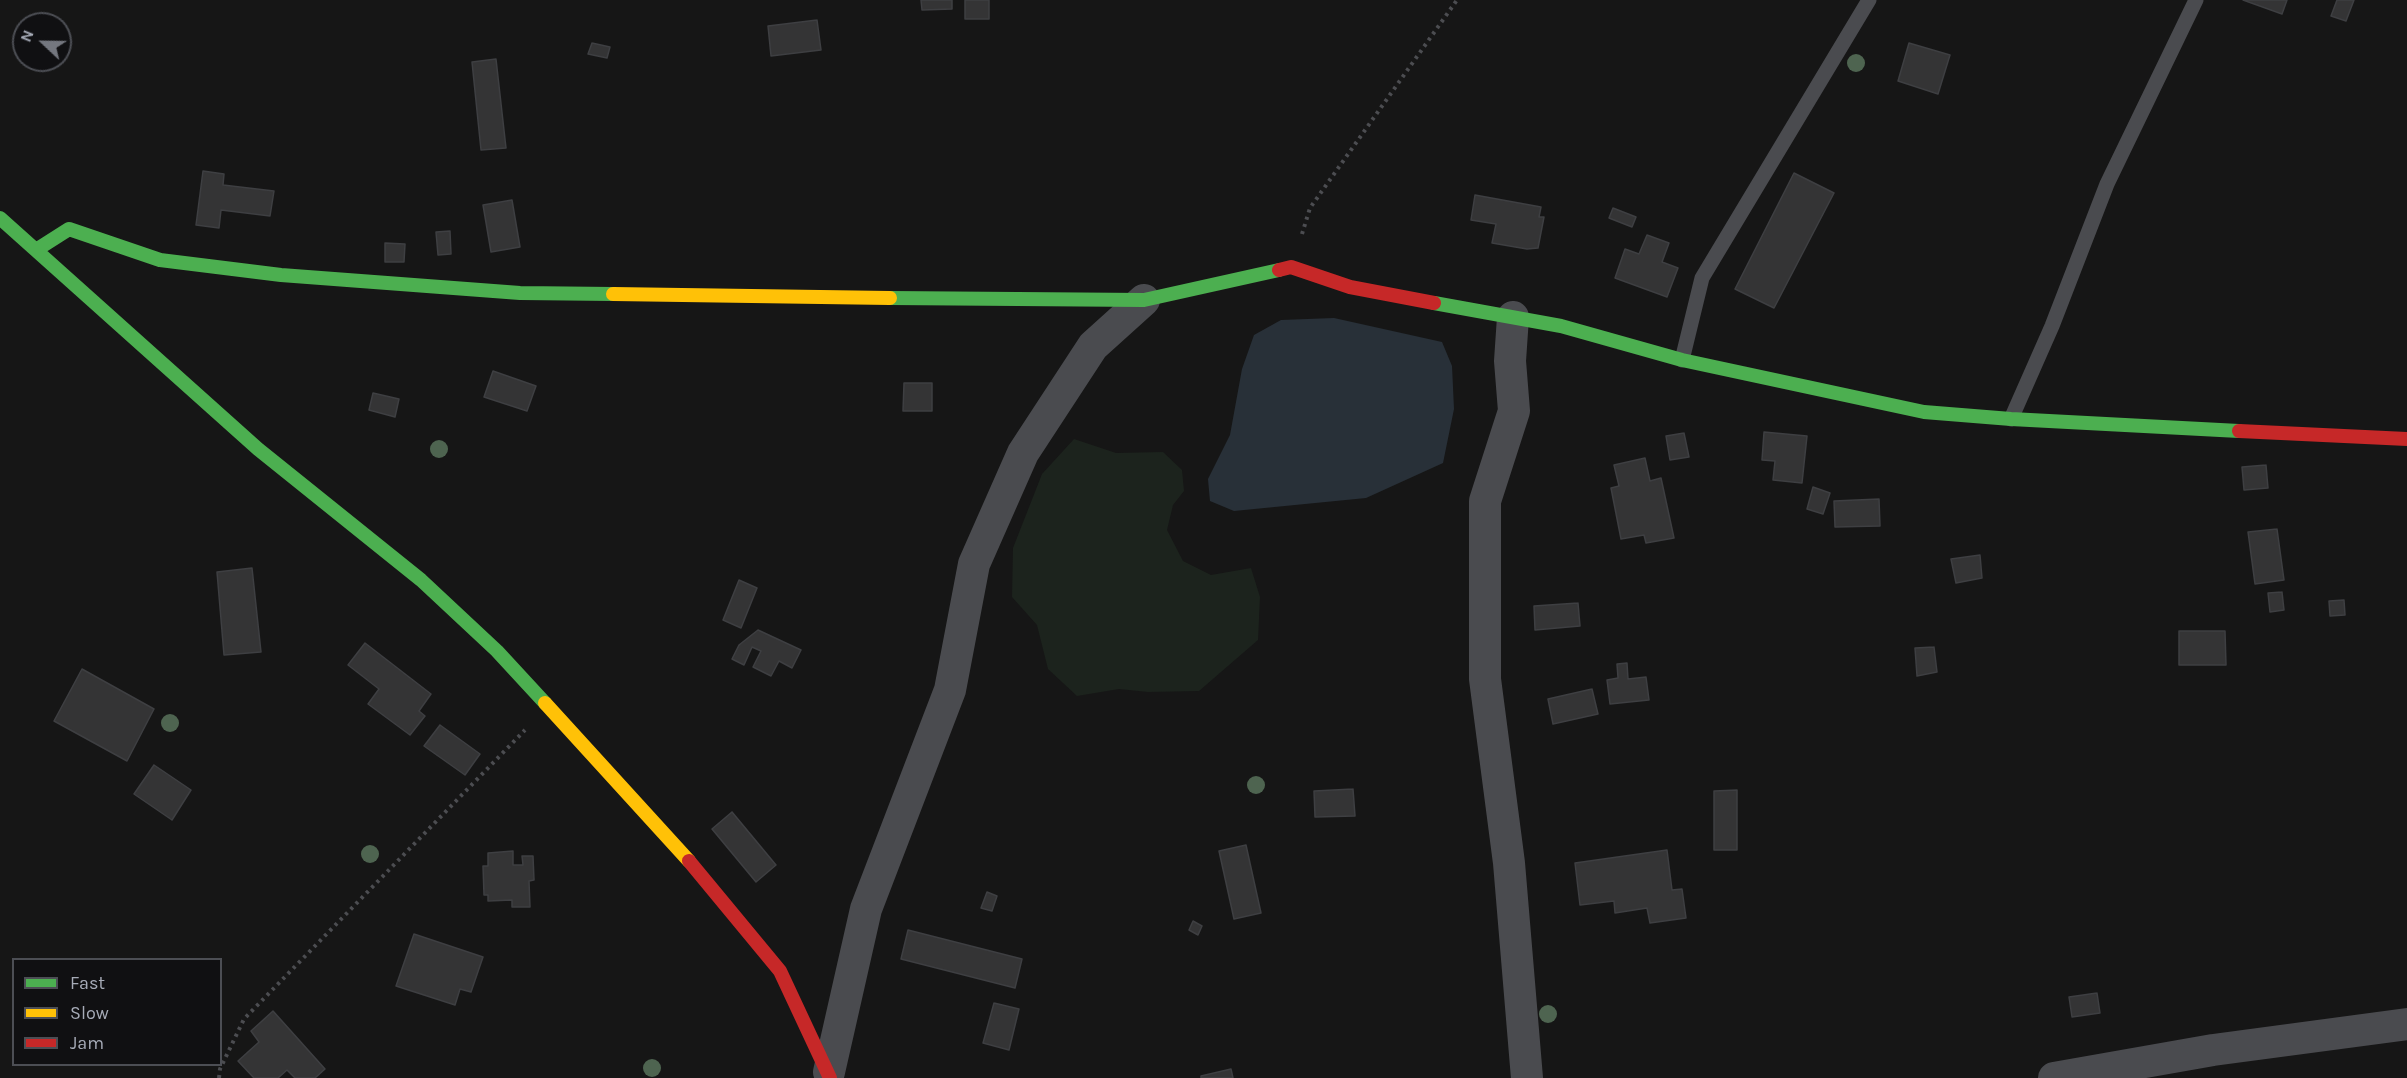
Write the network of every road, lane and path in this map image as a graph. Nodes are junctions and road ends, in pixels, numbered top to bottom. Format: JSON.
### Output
{"nodes":[{"id":1,"x":1457,"y":0,"type":"edge"},
{"id":2,"x":1869,"y":0,"type":"edge"},
{"id":3,"x":2196,"y":0,"type":"edge"},
{"id":4,"x":0,"y":218,"type":"edge"},
{"id":5,"x":36,"y":250,"type":"junction"},
{"id":6,"x":1290,"y":267,"type":"junction"},
{"id":7,"x":1144,"y":300,"type":"junction"},
{"id":8,"x":1513,"y":317,"type":"junction"},
{"id":9,"x":1682,"y":360,"type":"junction"},
{"id":10,"x":2011,"y":419,"type":"junction"},
{"id":11,"x":2407,"y":439,"type":"edge"},
{"id":12,"x":547,"y":708,"type":"junction"},
{"id":13,"x":2407,"y":1024,"type":"edge"},
{"id":14,"x":222,"y":1065,"type":"edge"},
{"id":15,"x":829,"y":1075,"type":"edge"},
{"id":16,"x":1527,"y":1078,"type":"edge"},
{"id":17,"x":2054,"y":1078,"type":"edge"}],
"edges":[{"from":1,"to":6,"type":"path"},
{"from":2,"to":9,"type":"lane"},
{"from":3,"to":10,"type":"lane"},
{"from":4,"to":5,"type":"street"},
{"from":5,"to":7,"type":"street"},
{"from":5,"to":12,"type":"street"},
{"from":6,"to":7,"type":"street"},
{"from":6,"to":8,"type":"street"},
{"from":7,"to":15,"type":"street"},
{"from":8,"to":9,"type":"street"},
{"from":8,"to":16,"type":"street"},
{"from":9,"to":10,"type":"street"},
{"from":10,"to":11,"type":"street"},
{"from":12,"to":14,"type":"path"},
{"from":12,"to":15,"type":"street"},
{"from":13,"to":17,"type":"street"}]}
